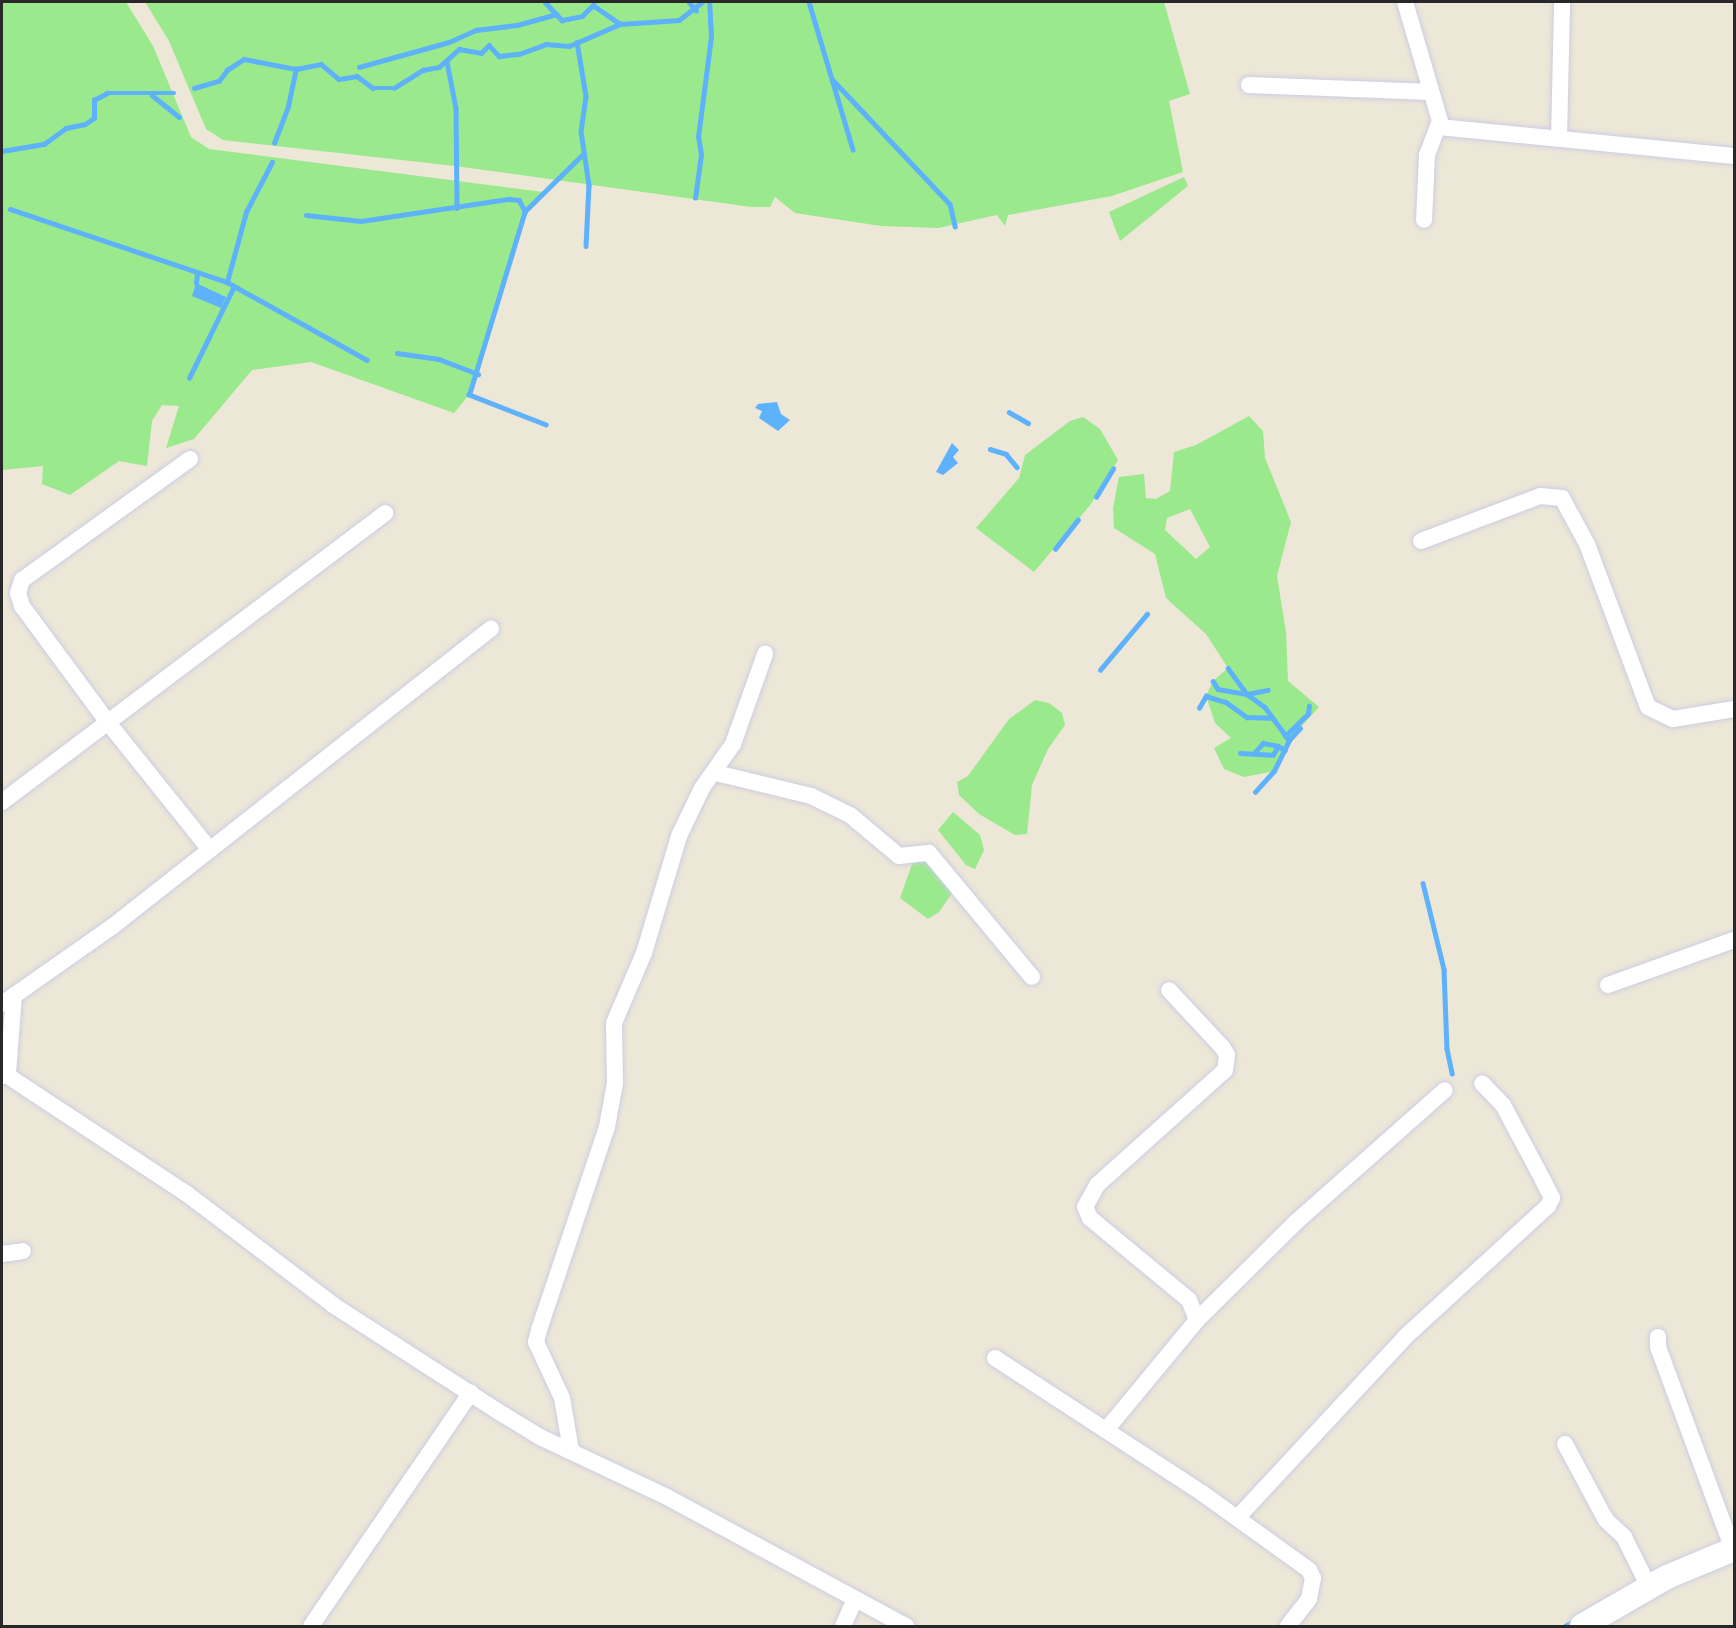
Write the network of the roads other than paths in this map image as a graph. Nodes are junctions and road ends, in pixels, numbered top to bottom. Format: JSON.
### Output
{"nodes":[{"id":1,"x":1405,"y":2,"type":"edge"},
{"id":2,"x":1562,"y":2,"type":"edge"},
{"id":3,"x":1249,"y":85,"type":"dead end"},
{"id":4,"x":1431,"y":92,"type":"junction"},
{"id":5,"x":1439,"y":127,"type":"junction"},
{"id":6,"x":1559,"y":139,"type":"junction"},
{"id":7,"x":1734,"y":156,"type":"edge"},
{"id":8,"x":1424,"y":220,"type":"dead end"},
{"id":9,"x":190,"y":459,"type":"dead end"},
{"id":10,"x":385,"y":513,"type":"dead end"},
{"id":11,"x":1422,"y":541,"type":"dead end"},
{"id":12,"x":490,"y":629,"type":"dead end"},
{"id":13,"x":765,"y":654,"type":"dead end"},
{"id":14,"x":1734,"y":710,"type":"edge"},
{"id":15,"x":106,"y":720,"type":"junction"},
{"id":16,"x":716,"y":773,"type":"junction"},
{"id":17,"x":2,"y":802,"type":"edge"},
{"id":18,"x":210,"y":850,"type":"junction"},
{"id":19,"x":1734,"y":940,"type":"edge"},
{"id":20,"x":1032,"y":977,"type":"dead end"},
{"id":21,"x":1608,"y":985,"type":"dead end"},
{"id":22,"x":1169,"y":990,"type":"dead end"},
{"id":23,"x":8,"y":999,"type":"edge"},
{"id":24,"x":4,"y":1074,"type":"edge"},
{"id":25,"x":1482,"y":1083,"type":"dead end"},
{"id":26,"x":1444,"y":1090,"type":"dead end"},
{"id":27,"x":23,"y":1251,"type":"dead end"},
{"id":28,"x":2,"y":1254,"type":"edge"},
{"id":29,"x":1197,"y":1320,"type":"junction"},
{"id":30,"x":1658,"y":1337,"type":"dead end"},
{"id":31,"x":995,"y":1358,"type":"dead end"},
{"id":32,"x":471,"y":1392,"type":"junction"},
{"id":33,"x":1106,"y":1430,"type":"junction"},
{"id":34,"x":1565,"y":1444,"type":"dead end"},
{"id":35,"x":571,"y":1450,"type":"junction"},
{"id":36,"x":1238,"y":1517,"type":"junction"},
{"id":37,"x":1734,"y":1549,"type":"edge"},
{"id":38,"x":1649,"y":1587,"type":"junction"},
{"id":39,"x":854,"y":1601,"type":"junction"},
{"id":40,"x":311,"y":1626,"type":"edge"},
{"id":41,"x":843,"y":1626,"type":"edge"},
{"id":42,"x":906,"y":1626,"type":"edge"},
{"id":43,"x":1288,"y":1626,"type":"edge"},
{"id":44,"x":1582,"y":1626,"type":"edge"}],
"edges":[{"from":1,"to":4,"type":"street"},
{"from":2,"to":6,"type":"street"},
{"from":3,"to":4,"type":"street"},
{"from":4,"to":5,"type":"street"},
{"from":5,"to":6,"type":"street"},
{"from":5,"to":8,"type":"street"},
{"from":6,"to":7,"type":"street"},
{"from":9,"to":15,"type":"street"},
{"from":10,"to":15,"type":"street"},
{"from":11,"to":14,"type":"street"},
{"from":12,"to":18,"type":"street"},
{"from":13,"to":16,"type":"street"},
{"from":15,"to":17,"type":"street"},
{"from":15,"to":18,"type":"street"},
{"from":16,"to":20,"type":"street"},
{"from":16,"to":35,"type":"street"},
{"from":18,"to":23,"type":"street"},
{"from":19,"to":21,"type":"street"},
{"from":22,"to":29,"type":"street"},
{"from":23,"to":24,"type":"street"},
{"from":24,"to":32,"type":"street"},
{"from":25,"to":36,"type":"street"},
{"from":26,"to":29,"type":"street"},
{"from":27,"to":28,"type":"street"},
{"from":29,"to":33,"type":"street"},
{"from":30,"to":37,"type":"street"},
{"from":31,"to":33,"type":"street"},
{"from":32,"to":35,"type":"street"},
{"from":32,"to":40,"type":"street"},
{"from":33,"to":36,"type":"street"},
{"from":34,"to":38,"type":"street"},
{"from":35,"to":39,"type":"street"},
{"from":36,"to":43,"type":"street"},
{"from":37,"to":38,"type":"street"},
{"from":38,"to":44,"type":"street"},
{"from":39,"to":41,"type":"street"},
{"from":39,"to":42,"type":"street"}]}
